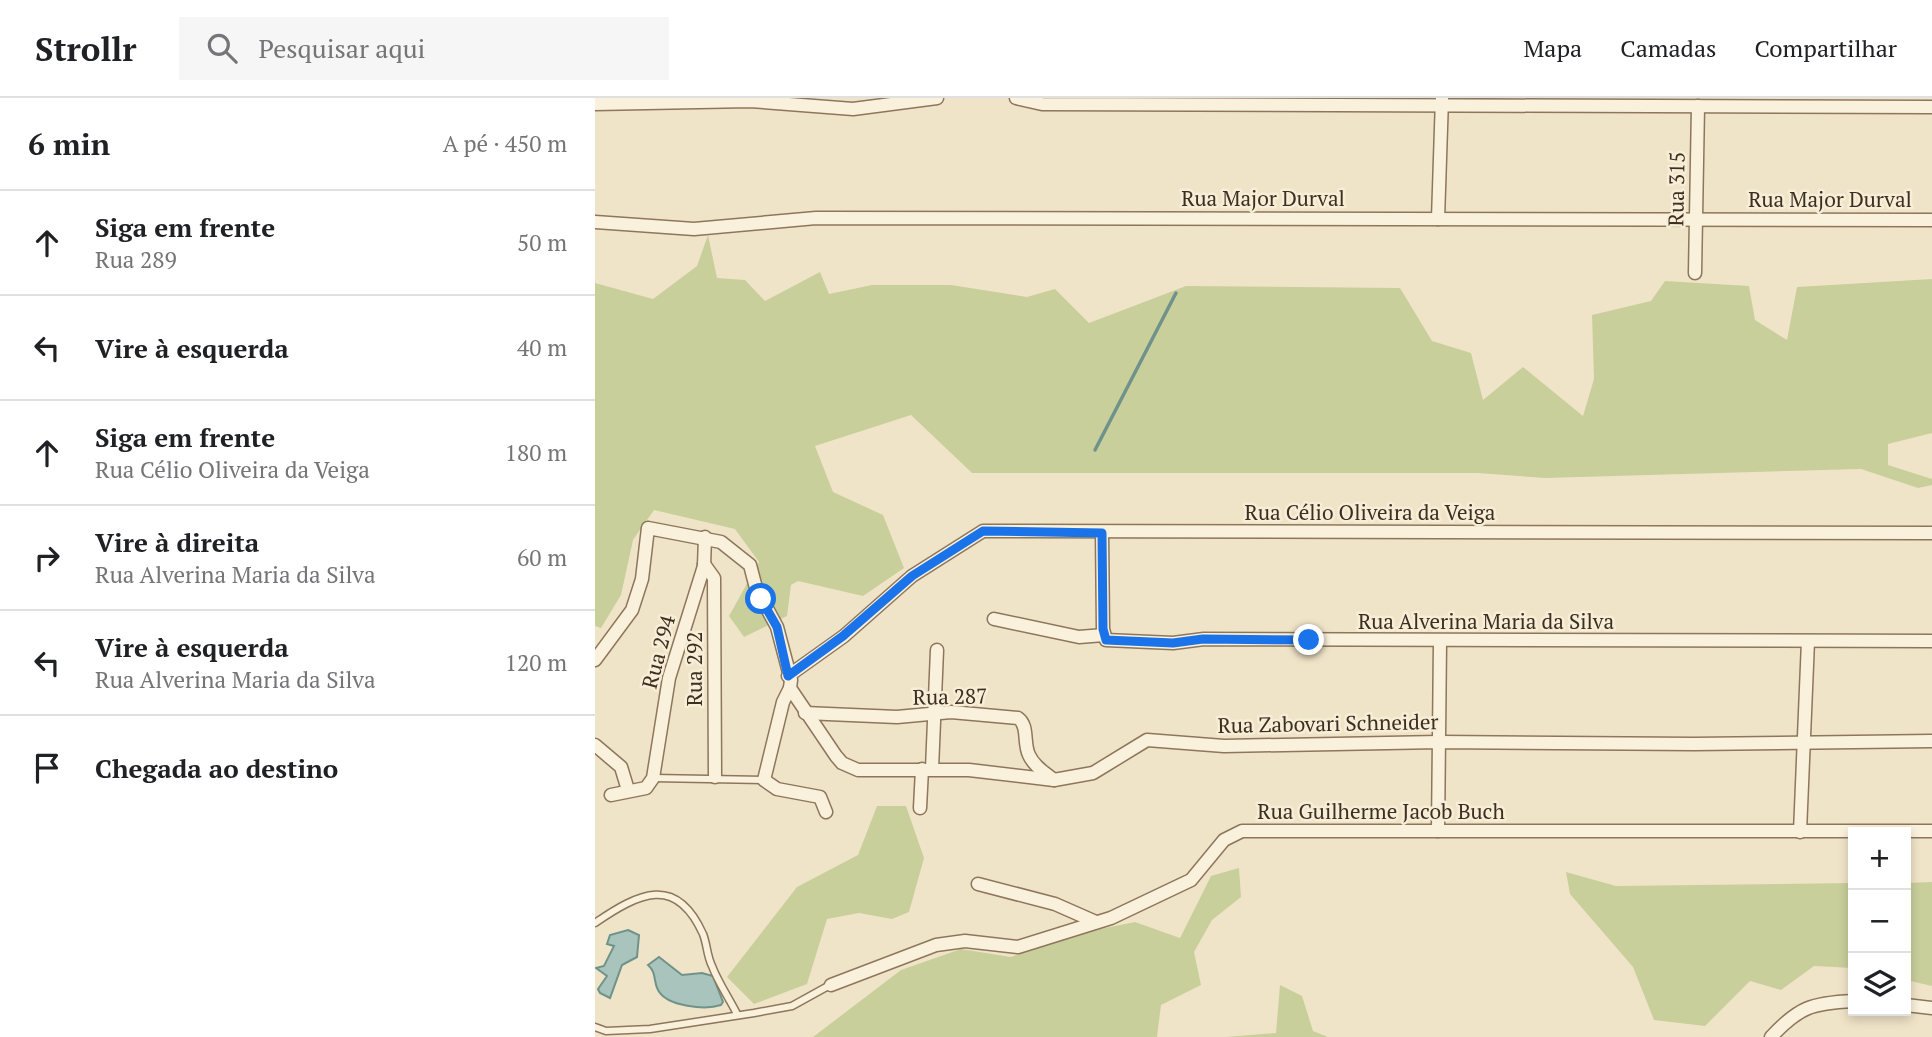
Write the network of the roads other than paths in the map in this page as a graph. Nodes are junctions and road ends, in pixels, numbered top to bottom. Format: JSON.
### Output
{"nodes":[{"id":1,"x":937,"y":98,"type":"edge"},
{"id":2,"x":1016,"y":98,"type":"edge"},
{"id":3,"x":904,"y":101,"type":"edge"},
{"id":4,"x":1441,"y":102,"type":"edge"},
{"id":5,"x":595,"y":104,"type":"edge"},
{"id":6,"x":1698,"y":106,"type":"junction"},
{"id":7,"x":1932,"y":107,"type":"edge"},
{"id":8,"x":1438,"y":219,"type":"junction"},
{"id":9,"x":1696,"y":219,"type":"junction"},
{"id":10,"x":1932,"y":220,"type":"edge"},
{"id":11,"x":595,"y":222,"type":"edge"},
{"id":12,"x":1695,"y":273,"type":"dead end"},
{"id":13,"x":1102,"y":533,"type":"junction"},
{"id":14,"x":1932,"y":533,"type":"edge"},
{"id":15,"x":705,"y":537,"type":"junction"},
{"id":16,"x":704,"y":564,"type":"junction"},
{"id":17,"x":994,"y":619,"type":"dead end"},
{"id":18,"x":1104,"y":635,"type":"junction"},
{"id":19,"x":1808,"y":641,"type":"junction"},
{"id":20,"x":1932,"y":641,"type":"edge"},
{"id":21,"x":1440,"y":642,"type":"junction"},
{"id":22,"x":937,"y":650,"type":"dead end"},
{"id":23,"x":595,"y":660,"type":"edge"},
{"id":24,"x":789,"y":682,"type":"junction"},
{"id":25,"x":805,"y":712,"type":"junction"},
{"id":26,"x":934,"y":713,"type":"junction"},
{"id":27,"x":1439,"y":741,"type":"junction"},
{"id":28,"x":1932,"y":741,"type":"edge"},
{"id":29,"x":1803,"y":743,"type":"junction"},
{"id":30,"x":595,"y":745,"type":"edge"},
{"id":31,"x":927,"y":769,"type":"junction"},
{"id":32,"x":653,"y":778,"type":"junction"},
{"id":33,"x":715,"y":778,"type":"junction"},
{"id":34,"x":764,"y":779,"type":"junction"},
{"id":35,"x":1054,"y":780,"type":"junction"},
{"id":36,"x":628,"y":790,"type":"junction"},
{"id":37,"x":611,"y":795,"type":"dead end"},
{"id":38,"x":920,"y":808,"type":"dead end"},
{"id":39,"x":826,"y":812,"type":"dead end"},
{"id":40,"x":1438,"y":831,"type":"junction"},
{"id":41,"x":1932,"y":831,"type":"edge"},
{"id":42,"x":1800,"y":832,"type":"junction"},
{"id":43,"x":978,"y":884,"type":"dead end"},
{"id":44,"x":595,"y":923,"type":"edge"},
{"id":45,"x":1096,"y":923,"type":"junction"},
{"id":46,"x":831,"y":985,"type":"joint"},
{"id":47,"x":1848,"y":1002,"type":"edge"},
{"id":48,"x":1911,"y":1005,"type":"edge"},
{"id":49,"x":1932,"y":1008,"type":"edge"},
{"id":50,"x":737,"y":1013,"type":"junction"},
{"id":51,"x":595,"y":1027,"type":"edge"},
{"id":52,"x":1771,"y":1037,"type":"edge"}],
"edges":[{"from":1,"to":3,"type":"street"},
{"from":2,"to":4,"type":"street"},
{"from":3,"to":5,"type":"street"},
{"from":4,"to":6,"type":"street"},
{"from":4,"to":8,"type":"street"},
{"from":6,"to":7,"type":"street"},
{"from":6,"to":9,"type":"street","name":"Rua 315"},
{"from":8,"to":9,"type":"street","name":"Rua Major Durval"},
{"from":8,"to":11,"type":"street","name":"Rua Major Durval"},
{"from":9,"to":10,"type":"street","name":"Rua Major Durval"},
{"from":9,"to":12,"type":"street","name":"Rua 315"},
{"from":13,"to":14,"type":"street","name":"Rua Célio Oliveira da Veiga"},
{"from":13,"to":18,"type":"street"},
{"from":13,"to":24,"type":"street","name":"Rua Célio Oliveira da Veiga"},
{"from":15,"to":16,"type":"street","name":"Rua 294"},
{"from":15,"to":23,"type":"street"},
{"from":15,"to":24,"type":"street"},
{"from":16,"to":32,"type":"street","name":"Rua 294"},
{"from":16,"to":33,"type":"street","name":"Rua 292"},
{"from":17,"to":18,"type":"street","name":"Rua Alverina Maria da Silva"},
{"from":18,"to":21,"type":"street","name":"Rua Alverina Maria da Silva"},
{"from":19,"to":20,"type":"street","name":"Rua Alverina Maria da Silva"},
{"from":19,"to":21,"type":"street","name":"Rua Alverina Maria da Silva"},
{"from":19,"to":29,"type":"street"},
{"from":21,"to":27,"type":"street"},
{"from":22,"to":26,"type":"street"},
{"from":24,"to":25,"type":"street","name":"Rua Zabovari Schneider"},
{"from":24,"to":34,"type":"street"},
{"from":25,"to":26,"type":"street","name":"Rua 287"},
{"from":25,"to":31,"type":"street","name":"Rua Zabovari Schneider"},
{"from":26,"to":31,"type":"street"},
{"from":26,"to":35,"type":"street","name":"Rua 287"},
{"from":27,"to":29,"type":"street","name":"Rua Zabovari Schneider"},
{"from":27,"to":35,"type":"street","name":"Rua Zabovari Schneider"},
{"from":27,"to":40,"type":"street"},
{"from":28,"to":29,"type":"street","name":"Rua Zabovari Schneider"},
{"from":29,"to":42,"type":"street"},
{"from":30,"to":36,"type":"street"},
{"from":31,"to":35,"type":"street","name":"Rua Zabovari Schneider"},
{"from":31,"to":38,"type":"street"},
{"from":32,"to":33,"type":"lane"},
{"from":32,"to":36,"type":"street"},
{"from":33,"to":34,"type":"lane"},
{"from":34,"to":39,"type":"street"},
{"from":36,"to":37,"type":"street"},
{"from":40,"to":42,"type":"street","name":"Rua Guilherme Jacob Buch"},
{"from":40,"to":45,"type":"street","name":"Rua Guilherme Jacob Buch"},
{"from":41,"to":42,"type":"street","name":"Rua Guilherme Jacob Buch"},
{"from":43,"to":45,"type":"street"},
{"from":44,"to":50,"type":"lane"},
{"from":45,"to":46,"type":"street","name":"Rua Guilherme Jacob Buch"},
{"from":46,"to":50,"type":"lane"},
{"from":47,"to":52,"type":"street"},
{"from":48,"to":49,"type":"street"},
{"from":50,"to":51,"type":"lane"}]}
